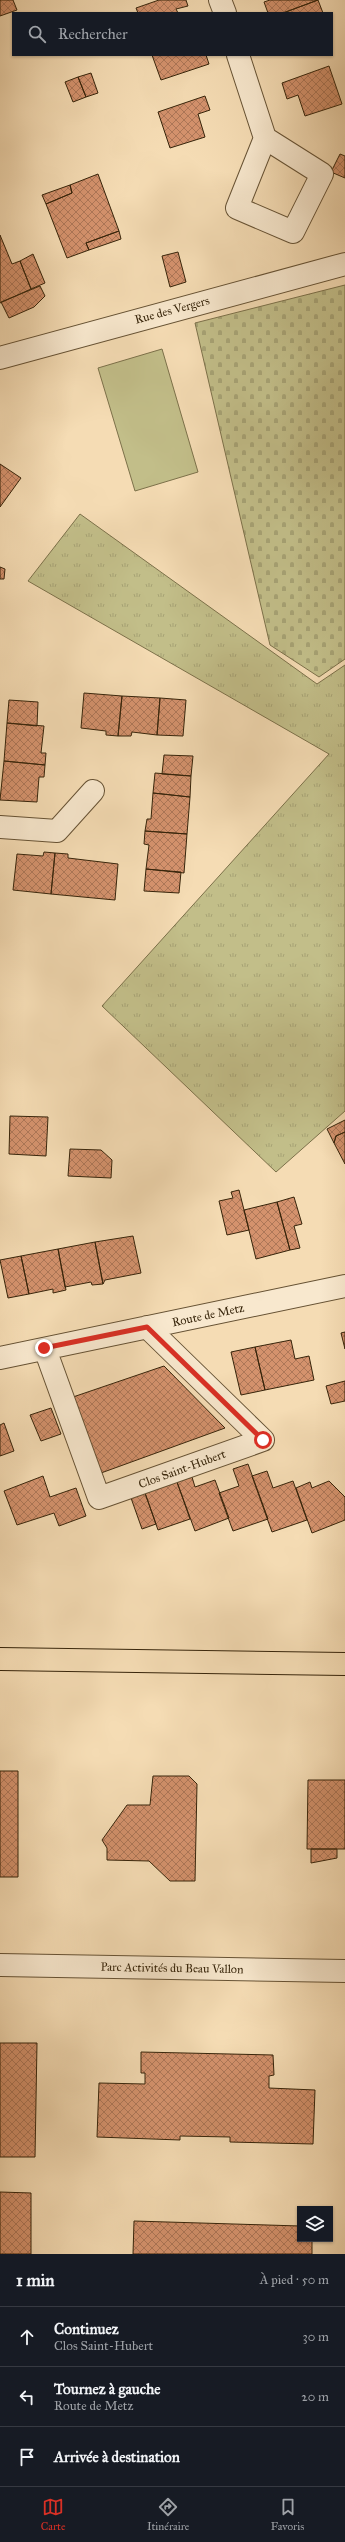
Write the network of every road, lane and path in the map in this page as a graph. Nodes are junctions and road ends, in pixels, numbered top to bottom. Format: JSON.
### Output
{"nodes":[{"id":1,"x":220,"y":0,"type":"edge"},
{"id":2,"x":225,"y":12,"type":"edge"},
{"id":3,"x":238,"y":56,"type":"edge"},
{"id":4,"x":265,"y":138,"type":"dead end"},
{"id":5,"x":345,"y":264,"type":"edge"},
{"id":6,"x":0,"y":358,"type":"edge"},
{"id":7,"x":94,"y":791,"type":"dead end"},
{"id":8,"x":0,"y":827,"type":"edge"},
{"id":9,"x":345,"y":1286,"type":"edge"},
{"id":10,"x":147,"y":1327,"type":"junction"},
{"id":11,"x":44,"y":1348,"type":"junction"},
{"id":12,"x":0,"y":1358,"type":"edge"},
{"id":13,"x":0,"y":1659,"type":"edge"},
{"id":14,"x":345,"y":1664,"type":"edge"},
{"id":15,"x":0,"y":1965,"type":"edge"},
{"id":16,"x":345,"y":1971,"type":"edge"}],
"edges":[{"from":1,"to":2,"type":"street"},
{"from":3,"to":4,"type":"street"},
{"from":5,"to":6,"type":"street","name":"Rue des Vergers"},
{"from":7,"to":8,"type":"street"},
{"from":9,"to":10,"type":"street","name":"Route de Metz"},
{"from":10,"to":11,"type":"street","name":"Route de Metz"},
{"from":10,"to":11,"type":"street","name":"Clos Saint-Hubert"},
{"from":11,"to":12,"type":"street","name":"Route de Metz"},
{"from":13,"to":14,"type":"main road"},
{"from":15,"to":16,"type":"street","name":"Parc Activités du Beau Vallon"}]}
